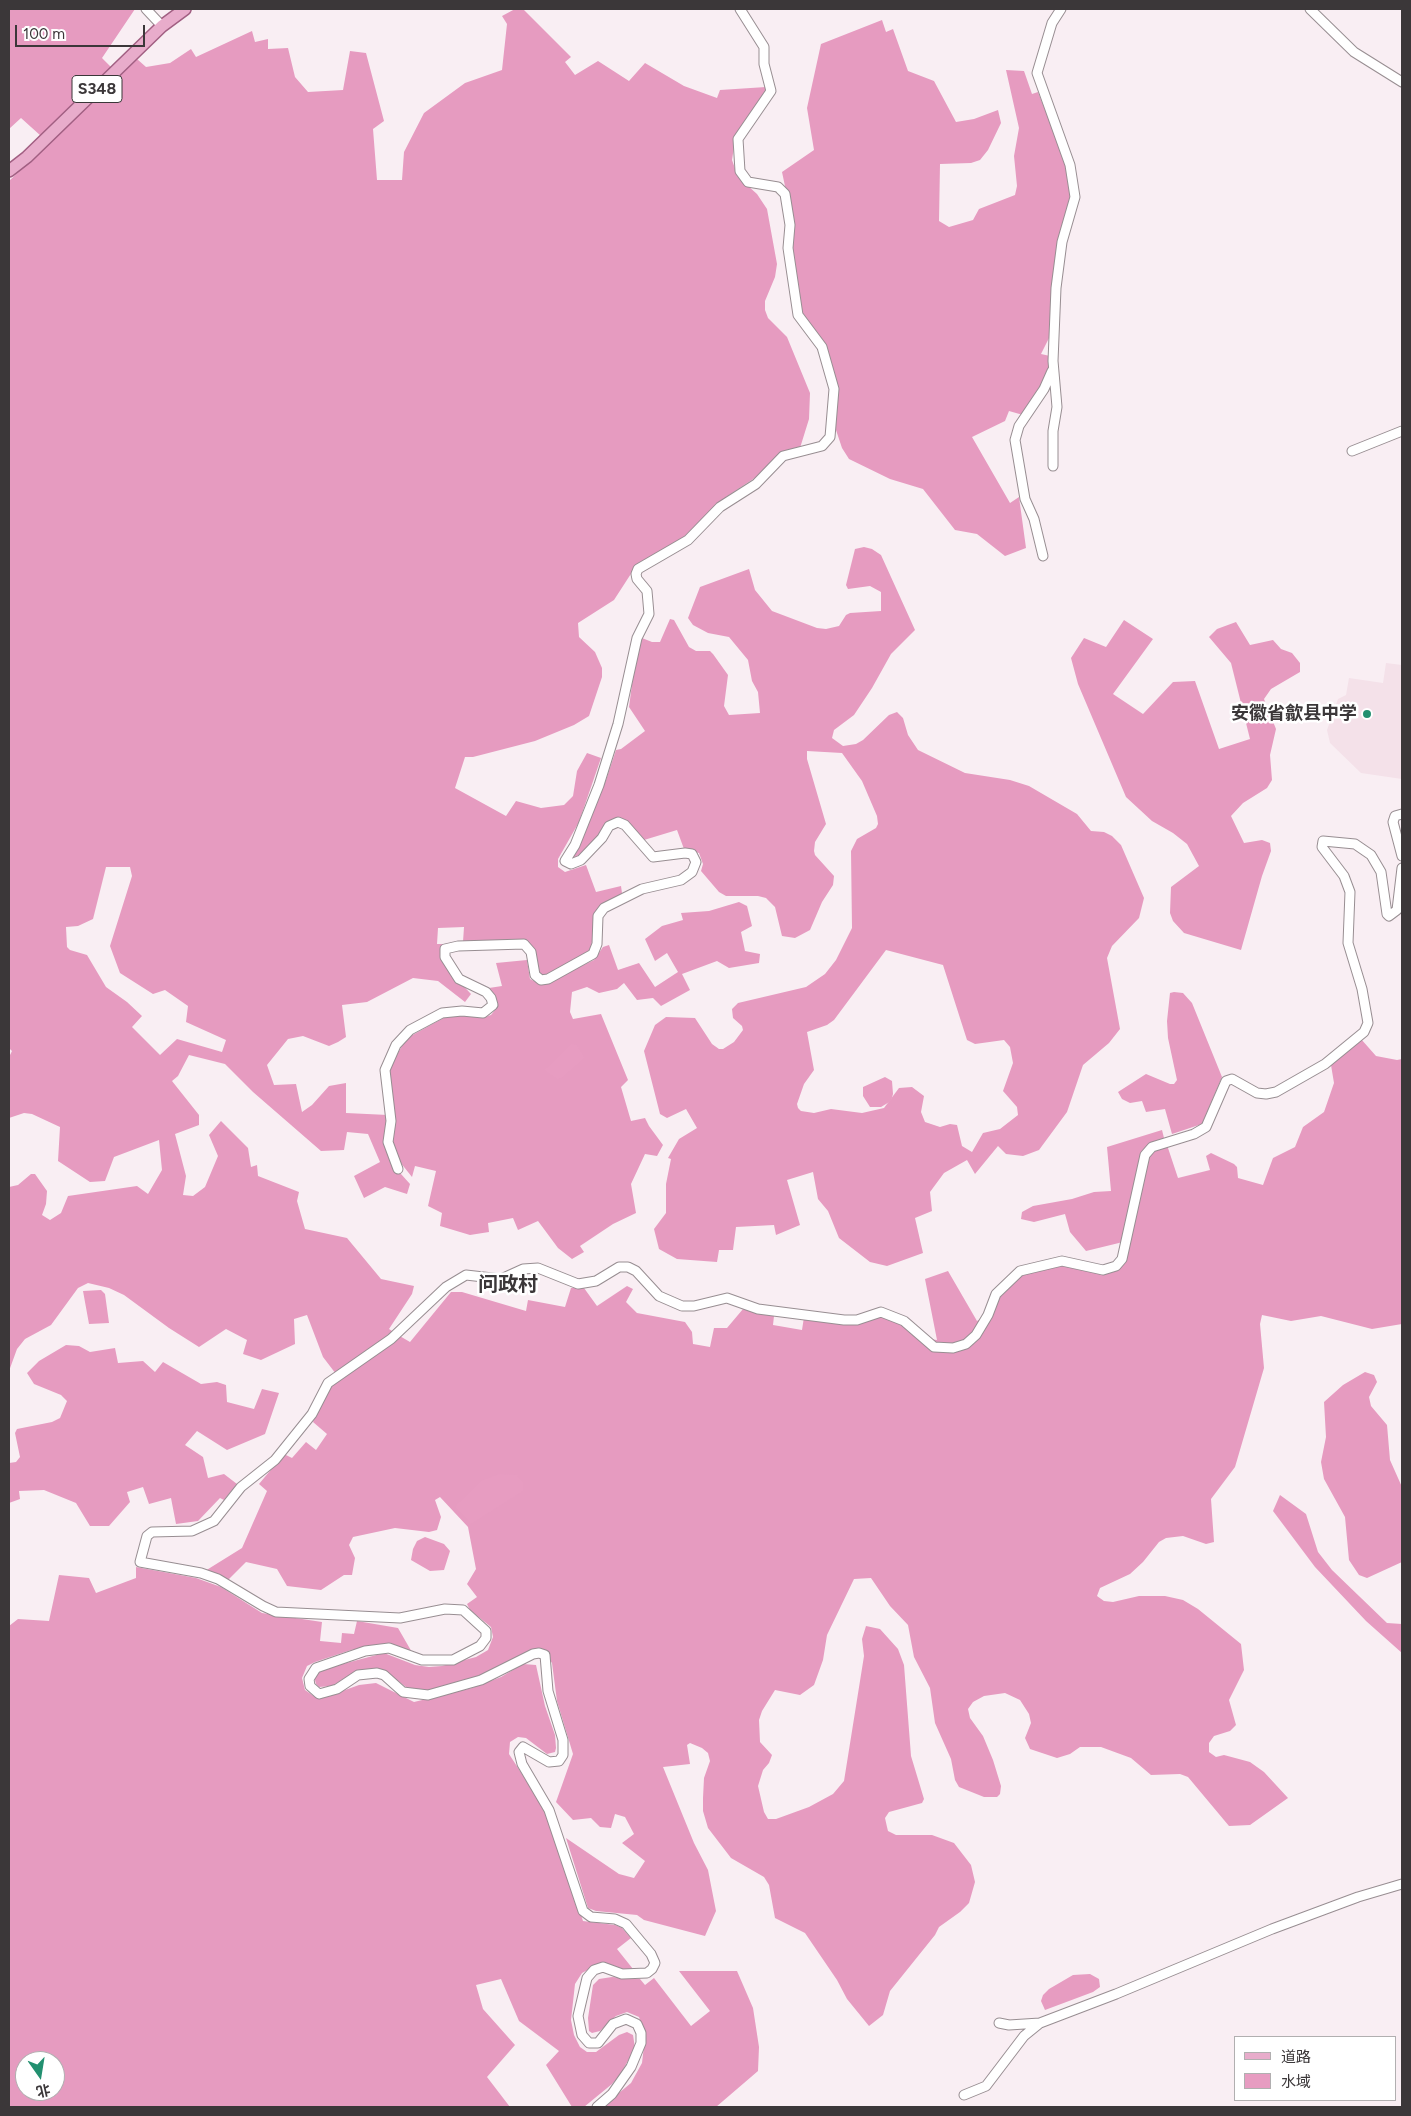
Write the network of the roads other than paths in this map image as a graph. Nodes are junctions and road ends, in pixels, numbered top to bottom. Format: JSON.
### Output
{"nodes":[{"id":1,"x":146,"y":9,"type":"edge"},
{"id":2,"x":185,"y":9,"type":"edge"},
{"id":3,"x":740,"y":9,"type":"edge"},
{"id":4,"x":1061,"y":9,"type":"edge"},
{"id":5,"x":1310,"y":9,"type":"edge"},
{"id":6,"x":162,"y":26,"type":"junction"},
{"id":7,"x":1402,"y":82,"type":"edge"},
{"id":8,"x":9,"y":171,"type":"edge"},
{"id":9,"x":1053,"y":368,"type":"junction"},
{"id":10,"x":1402,"y":432,"type":"edge"},
{"id":11,"x":1352,"y":451,"type":"dead end"},
{"id":12,"x":1052,"y":466,"type":"dead end"},
{"id":13,"x":1043,"y":556,"type":"dead end"},
{"id":14,"x":1402,"y":814,"type":"edge"},
{"id":15,"x":1402,"y":856,"type":"edge"},
{"id":16,"x":1402,"y":868,"type":"edge"},
{"id":17,"x":398,"y":1168,"type":"dead end"},
{"id":18,"x":1402,"y":1884,"type":"edge"},
{"id":19,"x":999,"y":2023,"type":"dead end"},
{"id":20,"x":1040,"y":2023,"type":"junction"},
{"id":21,"x":964,"y":2095,"type":"dead end"},
{"id":22,"x":596,"y":2107,"type":"edge"}],
"edges":[{"from":1,"to":6,"type":"street"},
{"from":2,"to":6,"type":"main road","number":"S348"},
{"from":3,"to":17,"type":"street"},
{"from":4,"to":9,"type":"street"},
{"from":5,"to":7,"type":"street"},
{"from":6,"to":8,"type":"main road","number":"S348"},
{"from":9,"to":12,"type":"street"},
{"from":9,"to":13,"type":"street"},
{"from":10,"to":11,"type":"street"},
{"from":14,"to":15,"type":"street"},
{"from":16,"to":22,"type":"street"},
{"from":18,"to":20,"type":"street"},
{"from":19,"to":20,"type":"street"},
{"from":20,"to":21,"type":"street"}]}
